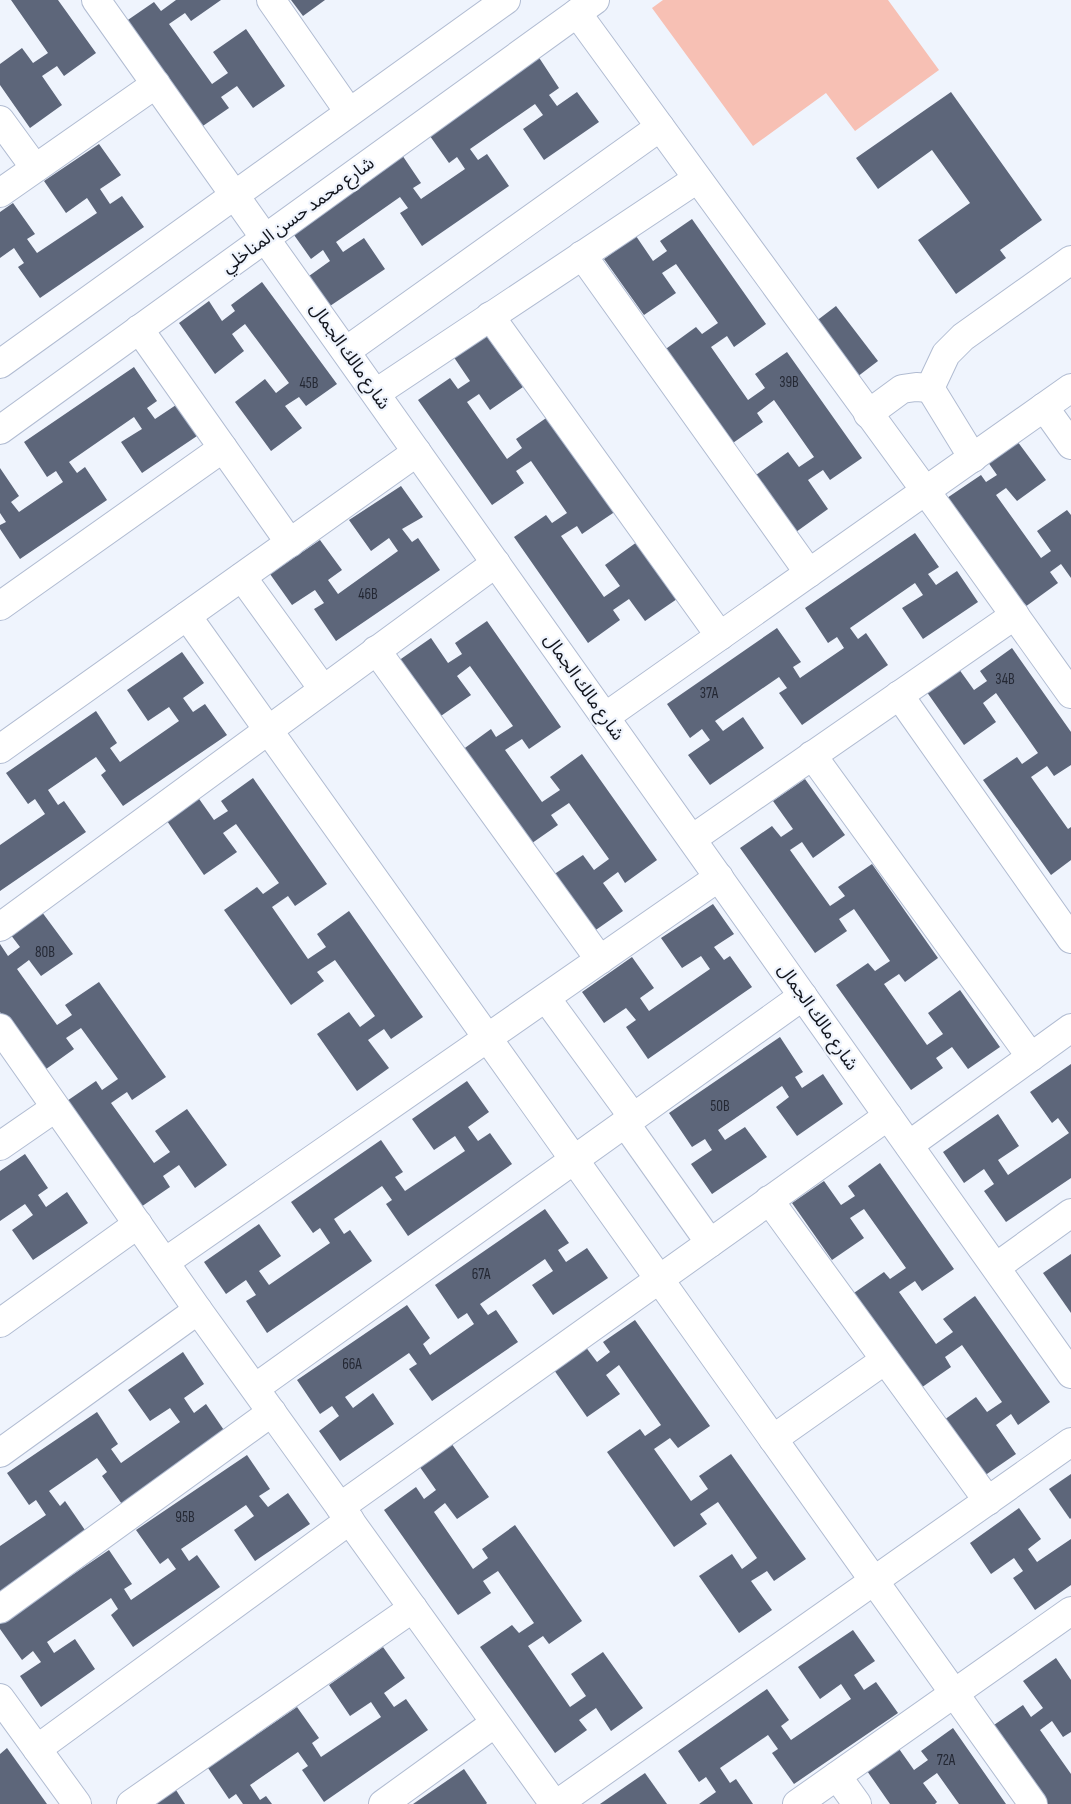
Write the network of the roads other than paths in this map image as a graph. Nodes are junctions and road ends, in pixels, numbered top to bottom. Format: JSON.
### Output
{"nodes":[{"id":1,"x":96,"y":0,"type":"edge"},
{"id":2,"x":271,"y":0,"type":"edge"},
{"id":3,"x":497,"y":2,"type":"edge"},
{"id":4,"x":586,"y":6,"type":"edge"},
{"id":5,"x":156,"y":84,"type":"junction"},
{"id":6,"x":350,"y":112,"type":"junction"},
{"id":7,"x":0,"y":120,"type":"edge"},
{"id":8,"x":660,"y":127,"type":"junction"},
{"id":9,"x":36,"y":168,"type":"junction"},
{"id":10,"x":697,"y":178,"type":"junction"},
{"id":11,"x":0,"y":193,"type":"edge"},
{"id":12,"x":234,"y":195,"type":"junction"},
{"id":13,"x":266,"y":238,"type":"junction"},
{"id":14,"x":582,"y":255,"type":"junction"},
{"id":15,"x":1071,"y":260,"type":"edge"},
{"id":16,"x":490,"y":316,"type":"junction"},
{"id":17,"x":139,"y":329,"type":"junction"},
{"id":18,"x":346,"y":351,"type":"junction"},
{"id":19,"x":0,"y":364,"type":"edge"},
{"id":20,"x":930,"y":388,"type":"junction"},
{"id":21,"x":1071,"y":388,"type":"edge"},
{"id":22,"x":376,"y":393,"type":"junction"},
{"id":23,"x":1044,"y":407,"type":"junction"},
{"id":24,"x":868,"y":414,"type":"junction"},
{"id":25,"x":0,"y":430,"type":"edge"},
{"id":26,"x":1071,"y":445,"type":"edge"},
{"id":27,"x":224,"y":448,"type":"junction"},
{"id":28,"x":417,"y":452,"type":"junction"},
{"id":29,"x":973,"y":458,"type":"junction"},
{"id":30,"x":924,"y":490,"type":"junction"},
{"id":31,"x":290,"y":543,"type":"junction"},
{"id":32,"x":496,"y":563,"type":"junction"},
{"id":33,"x":809,"y":573,"type":"junction"},
{"id":34,"x":242,"y":577,"type":"junction"},
{"id":35,"x":0,"y":606,"type":"edge"},
{"id":36,"x":1015,"y":615,"type":"junction"},
{"id":37,"x":187,"y":616,"type":"junction"},
{"id":38,"x":720,"y":636,"type":"junction"},
{"id":39,"x":376,"y":650,"type":"junction"},
{"id":40,"x":323,"y":689,"type":"junction"},
{"id":41,"x":1070,"y":690,"type":"edge"},
{"id":42,"x":899,"y":695,"type":"junction"},
{"id":43,"x":605,"y":716,"type":"junction"},
{"id":44,"x":268,"y":729,"type":"junction"},
{"id":45,"x":0,"y":749,"type":"edge"},
{"id":46,"x":812,"y":755,"type":"junction"},
{"id":47,"x":692,"y":839,"type":"junction"},
{"id":48,"x":719,"y":878,"type":"junction"},
{"id":49,"x":0,"y":927,"type":"edge"},
{"id":50,"x":1071,"y":938,"type":"edge"},
{"id":51,"x":600,"y":960,"type":"junction"},
{"id":52,"x":803,"y":996,"type":"junction"},
{"id":53,"x":546,"y":998,"type":"junction"},
{"id":54,"x":0,"y":1028,"type":"edge"},
{"id":55,"x":1071,"y":1028,"type":"edge"},
{"id":56,"x":488,"y":1038,"type":"junction"},
{"id":57,"x":1031,"y":1057,"type":"junction"},
{"id":58,"x":55,"y":1108,"type":"junction"},
{"id":59,"x":888,"y":1116,"type":"junction"},
{"id":60,"x":629,"y":1120,"type":"junction"},
{"id":61,"x":909,"y":1145,"type":"junction"},
{"id":62,"x":0,"y":1146,"type":"edge"},
{"id":63,"x":574,"y":1160,"type":"junction"},
{"id":64,"x":769,"y":1200,"type":"junction"},
{"id":65,"x":1071,"y":1214,"type":"edge"},
{"id":66,"x":138,"y":1224,"type":"junction"},
{"id":67,"x":710,"y":1243,"type":"junction"},
{"id":68,"x":165,"y":1262,"type":"junction"},
{"id":69,"x":996,"y":1267,"type":"junction"},
{"id":70,"x":659,"y":1279,"type":"junction"},
{"id":71,"x":198,"y":1310,"type":"junction"},
{"id":72,"x":0,"y":1322,"type":"edge"},
{"id":73,"x":886,"y":1360,"type":"junction"},
{"id":74,"x":1071,"y":1374,"type":"edge"},
{"id":75,"x":256,"y":1388,"type":"junction"},
{"id":76,"x":272,"y":1412,"type":"junction"},
{"id":77,"x":773,"y":1439,"type":"junction"},
{"id":78,"x":1071,"y":1442,"type":"edge"},
{"id":79,"x":0,"y":1453,"type":"edge"},
{"id":80,"x":988,"y":1500,"type":"junction"},
{"id":81,"x":345,"y":1514,"type":"junction"},
{"id":82,"x":874,"y":1581,"type":"junction"},
{"id":83,"x":413,"y":1608,"type":"junction"},
{"id":84,"x":0,"y":1609,"type":"edge"},
{"id":85,"x":1069,"y":1617,"type":"edge"},
{"id":86,"x":954,"y":1693,"type":"junction"},
{"id":87,"x":0,"y":1698,"type":"edge"},
{"id":88,"x":495,"y":1723,"type":"junction"},
{"id":89,"x":37,"y":1749,"type":"junction"},
{"id":90,"x":837,"y":1776,"type":"junction"},
{"id":91,"x":77,"y":1804,"type":"edge"},
{"id":92,"x":131,"y":1804,"type":"edge"},
{"id":93,"x":383,"y":1804,"type":"edge"},
{"id":94,"x":554,"y":1804,"type":"edge"},
{"id":95,"x":558,"y":1804,"type":"edge"},
{"id":96,"x":797,"y":1804,"type":"edge"},
{"id":97,"x":857,"y":1804,"type":"edge"},
{"id":98,"x":1032,"y":1804,"type":"edge"}],
"edges":[{"from":1,"to":5,"type":"street","name":"شارع مالك الجمال"},
{"from":2,"to":6,"type":"street"},
{"from":3,"to":6,"type":"street"},
{"from":4,"to":8,"type":"street"},
{"from":4,"to":13,"type":"street","name":"شارع محمد حسن المناخلي"},
{"from":5,"to":9,"type":"street"},
{"from":5,"to":12,"type":"street","name":"شارع مالك الجمال"},
{"from":6,"to":12,"type":"street"},
{"from":7,"to":9,"type":"street"},
{"from":8,"to":10,"type":"street"},
{"from":8,"to":18,"type":"street"},
{"from":9,"to":11,"type":"street"},
{"from":10,"to":14,"type":"street"},
{"from":10,"to":24,"type":"street"},
{"from":12,"to":13,"type":"street","name":"شارع مالك الجمال"},
{"from":12,"to":19,"type":"street"},
{"from":13,"to":17,"type":"street","name":"شارع محمد حسن المناخلي"},
{"from":13,"to":18,"type":"street","name":"شارع مالك الجمال"},
{"from":14,"to":16,"type":"street"},
{"from":14,"to":33,"type":"street"},
{"from":15,"to":20,"type":"street"},
{"from":16,"to":22,"type":"street"},
{"from":16,"to":38,"type":"street"},
{"from":17,"to":25,"type":"street","name":"شارع محمد حسن المناخلي"},
{"from":17,"to":27,"type":"street"},
{"from":18,"to":22,"type":"street","name":"شارع مالك الجمال"},
{"from":20,"to":24,"type":"street"},
{"from":20,"to":29,"type":"street"},
{"from":21,"to":23,"type":"street"},
{"from":22,"to":28,"type":"street","name":"شارع مالك الجمال"},
{"from":23,"to":26,"type":"street"},
{"from":23,"to":29,"type":"street"},
{"from":24,"to":30,"type":"street"},
{"from":27,"to":31,"type":"street"},
{"from":27,"to":35,"type":"street"},
{"from":28,"to":31,"type":"street"},
{"from":28,"to":32,"type":"street","name":"شارع مالك الجمال"},
{"from":29,"to":30,"type":"street"},
{"from":30,"to":33,"type":"street"},
{"from":30,"to":36,"type":"street"},
{"from":31,"to":34,"type":"street"},
{"from":32,"to":39,"type":"street"},
{"from":32,"to":43,"type":"street","name":"شارع مالك الجمال"},
{"from":33,"to":38,"type":"street"},
{"from":34,"to":37,"type":"street"},
{"from":34,"to":40,"type":"street"},
{"from":36,"to":41,"type":"street"},
{"from":36,"to":42,"type":"street"},
{"from":37,"to":44,"type":"street"},
{"from":37,"to":45,"type":"street"},
{"from":38,"to":43,"type":"street"},
{"from":39,"to":40,"type":"street"},
{"from":39,"to":51,"type":"street"},
{"from":40,"to":44,"type":"street"},
{"from":42,"to":46,"type":"street"},
{"from":42,"to":50,"type":"street"},
{"from":43,"to":47,"type":"street","name":"شارع مالك الجمال"},
{"from":44,"to":49,"type":"street"},
{"from":44,"to":56,"type":"street"},
{"from":46,"to":47,"type":"street"},
{"from":46,"to":57,"type":"street"},
{"from":47,"to":48,"type":"street","name":"شارع مالك الجمال"},
{"from":48,"to":51,"type":"street"},
{"from":48,"to":52,"type":"street","name":"شارع مالك الجمال"},
{"from":51,"to":53,"type":"street"},
{"from":52,"to":59,"type":"street","name":"شارع مالك الجمال"},
{"from":52,"to":60,"type":"street"},
{"from":53,"to":56,"type":"street"},
{"from":53,"to":60,"type":"street"},
{"from":54,"to":58,"type":"street"},
{"from":55,"to":57,"type":"street"},
{"from":56,"to":63,"type":"street"},
{"from":56,"to":68,"type":"street"},
{"from":57,"to":61,"type":"street"},
{"from":58,"to":62,"type":"street"},
{"from":58,"to":66,"type":"street"},
{"from":59,"to":61,"type":"street","name":"شارع مالك الجمال"},
{"from":59,"to":64,"type":"street"},
{"from":60,"to":63,"type":"street"},
{"from":60,"to":67,"type":"street"},
{"from":61,"to":69,"type":"street","name":"شارع مالك الجمال"},
{"from":63,"to":70,"type":"street"},
{"from":63,"to":75,"type":"street"},
{"from":64,"to":67,"type":"street"},
{"from":64,"to":73,"type":"street"},
{"from":65,"to":69,"type":"street"},
{"from":66,"to":68,"type":"street"},
{"from":66,"to":72,"type":"street"},
{"from":67,"to":70,"type":"street"},
{"from":68,"to":71,"type":"street"},
{"from":69,"to":74,"type":"street","name":"شارع مالك الجمال"},
{"from":70,"to":77,"type":"street"},
{"from":70,"to":81,"type":"street"},
{"from":71,"to":75,"type":"street"},
{"from":71,"to":79,"type":"street"},
{"from":73,"to":77,"type":"street"},
{"from":73,"to":80,"type":"street"},
{"from":75,"to":76,"type":"street"},
{"from":76,"to":81,"type":"street"},
{"from":76,"to":84,"type":"street"},
{"from":77,"to":82,"type":"street"},
{"from":78,"to":80,"type":"street"},
{"from":80,"to":82,"type":"street"},
{"from":81,"to":83,"type":"street"},
{"from":81,"to":89,"type":"street"},
{"from":82,"to":86,"type":"street"},
{"from":82,"to":95,"type":"street"},
{"from":83,"to":88,"type":"street"},
{"from":83,"to":92,"type":"street"},
{"from":85,"to":86,"type":"street"},
{"from":86,"to":90,"type":"street"},
{"from":86,"to":98,"type":"street"},
{"from":87,"to":89,"type":"street"},
{"from":88,"to":93,"type":"street"},
{"from":88,"to":94,"type":"street"},
{"from":89,"to":91,"type":"street"},
{"from":90,"to":96,"type":"street"},
{"from":90,"to":97,"type":"street"}]}
